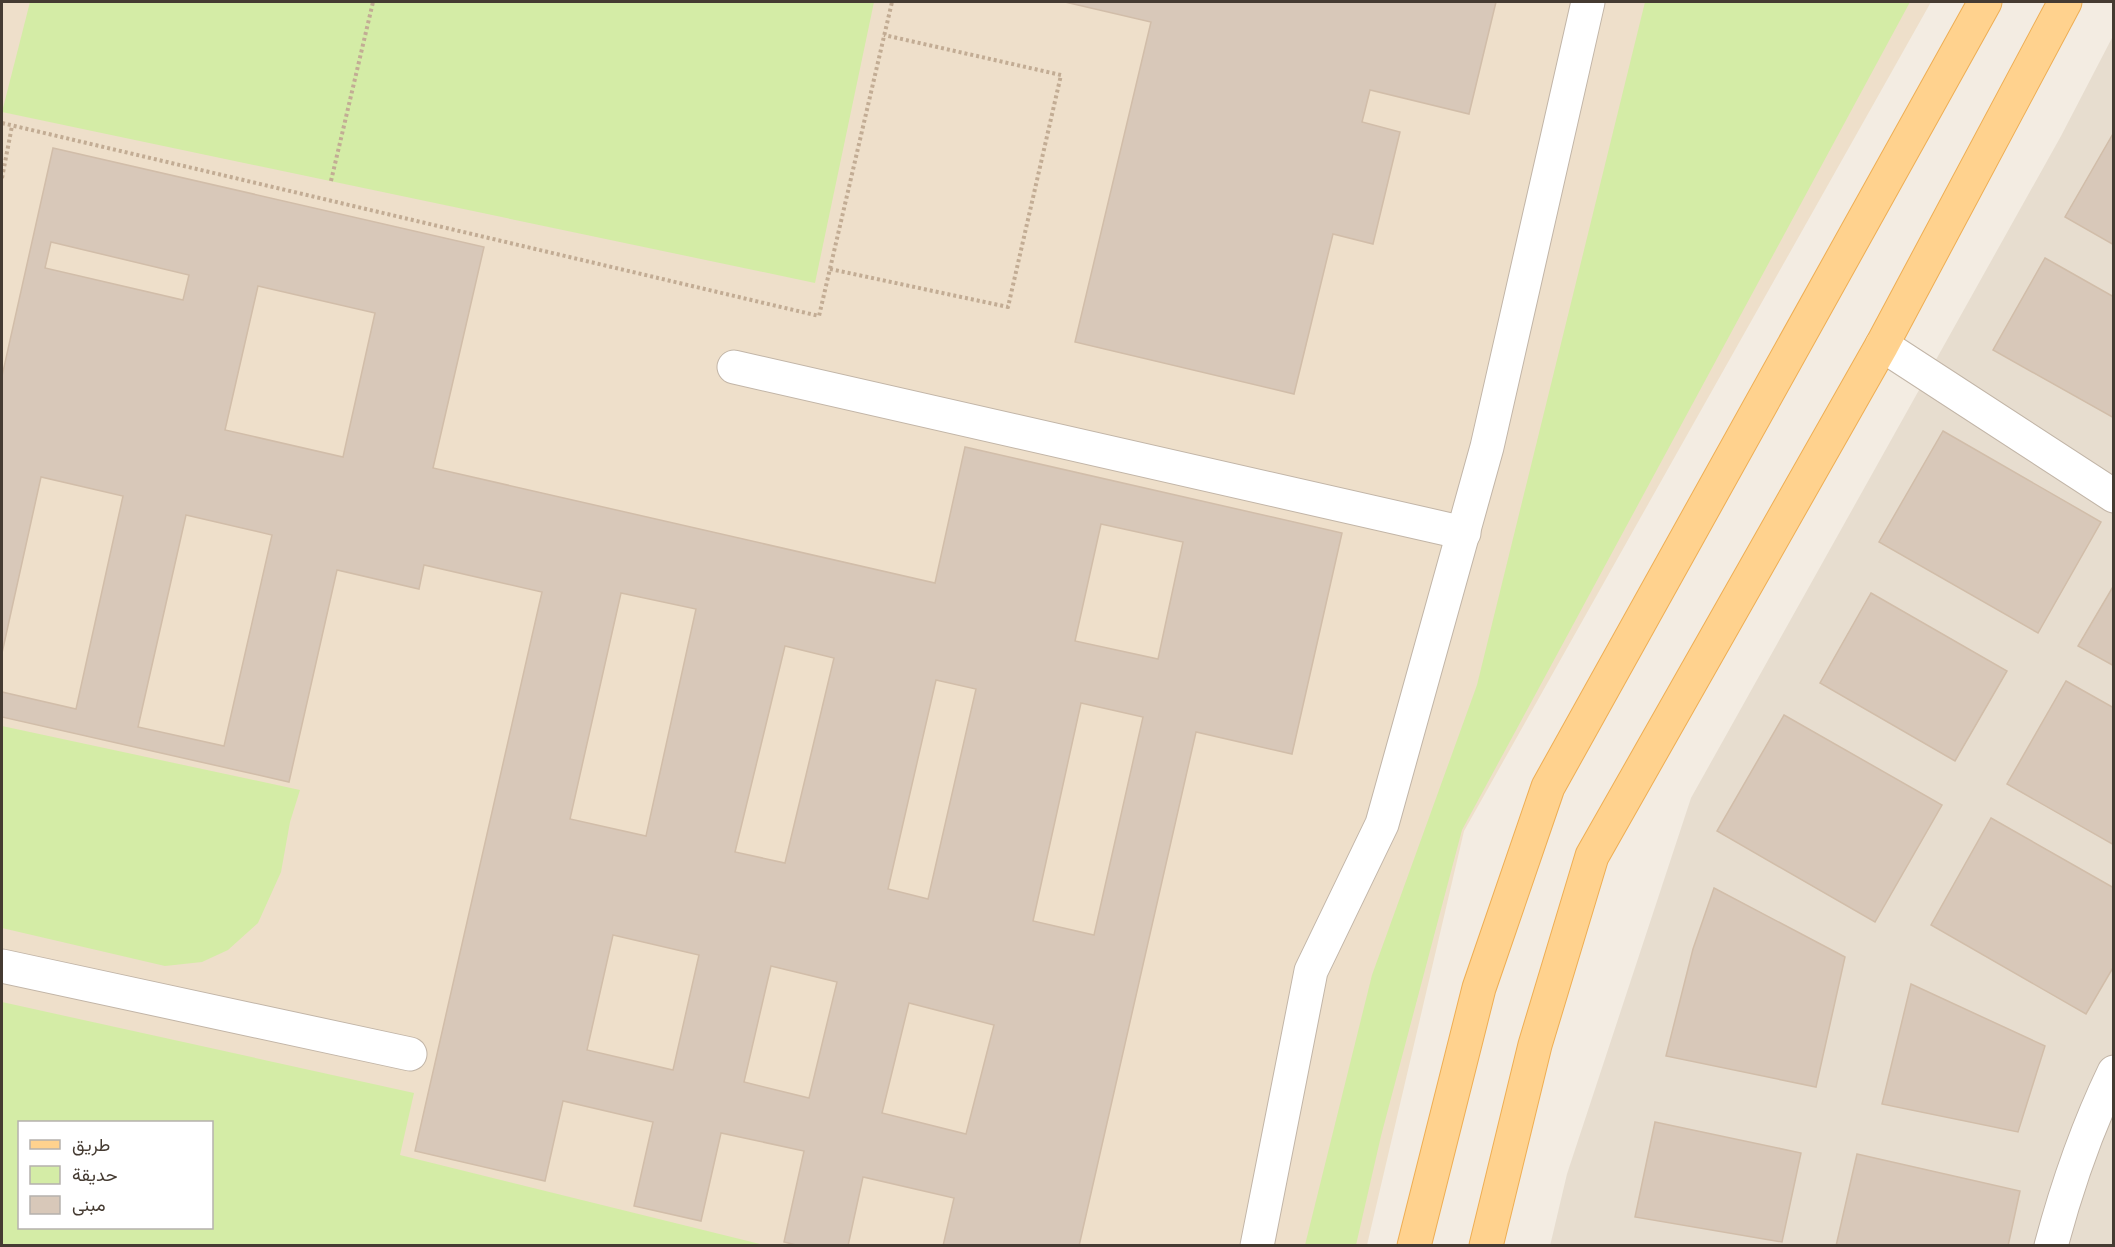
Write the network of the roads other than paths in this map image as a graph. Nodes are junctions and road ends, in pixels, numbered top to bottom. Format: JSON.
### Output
{"nodes":[{"id":1,"x":1588,"y":2,"type":"edge"},
{"id":2,"x":1985,"y":2,"type":"edge"},
{"id":3,"x":2065,"y":2,"type":"edge"},
{"id":4,"x":1882,"y":345,"type":"junction"},
{"id":5,"x":734,"y":367,"type":"dead end"},
{"id":6,"x":2114,"y":496,"type":"edge"},
{"id":7,"x":1464,"y":533,"type":"junction"},
{"id":8,"x":2,"y":966,"type":"edge"},
{"id":9,"x":410,"y":1053,"type":"dead end"},
{"id":10,"x":2114,"y":1072,"type":"edge"},
{"id":11,"x":1257,"y":1245,"type":"edge"},
{"id":12,"x":1414,"y":1245,"type":"edge"},
{"id":13,"x":1486,"y":1245,"type":"edge"},
{"id":14,"x":2051,"y":1245,"type":"edge"}],
"edges":[{"from":1,"to":7,"type":"street"},
{"from":2,"to":12,"type":"main road"},
{"from":3,"to":4,"type":"main road"},
{"from":4,"to":6,"type":"street"},
{"from":4,"to":13,"type":"main road"},
{"from":5,"to":7,"type":"street"},
{"from":7,"to":11,"type":"street"},
{"from":8,"to":9,"type":"street"},
{"from":10,"to":14,"type":"street"}]}
